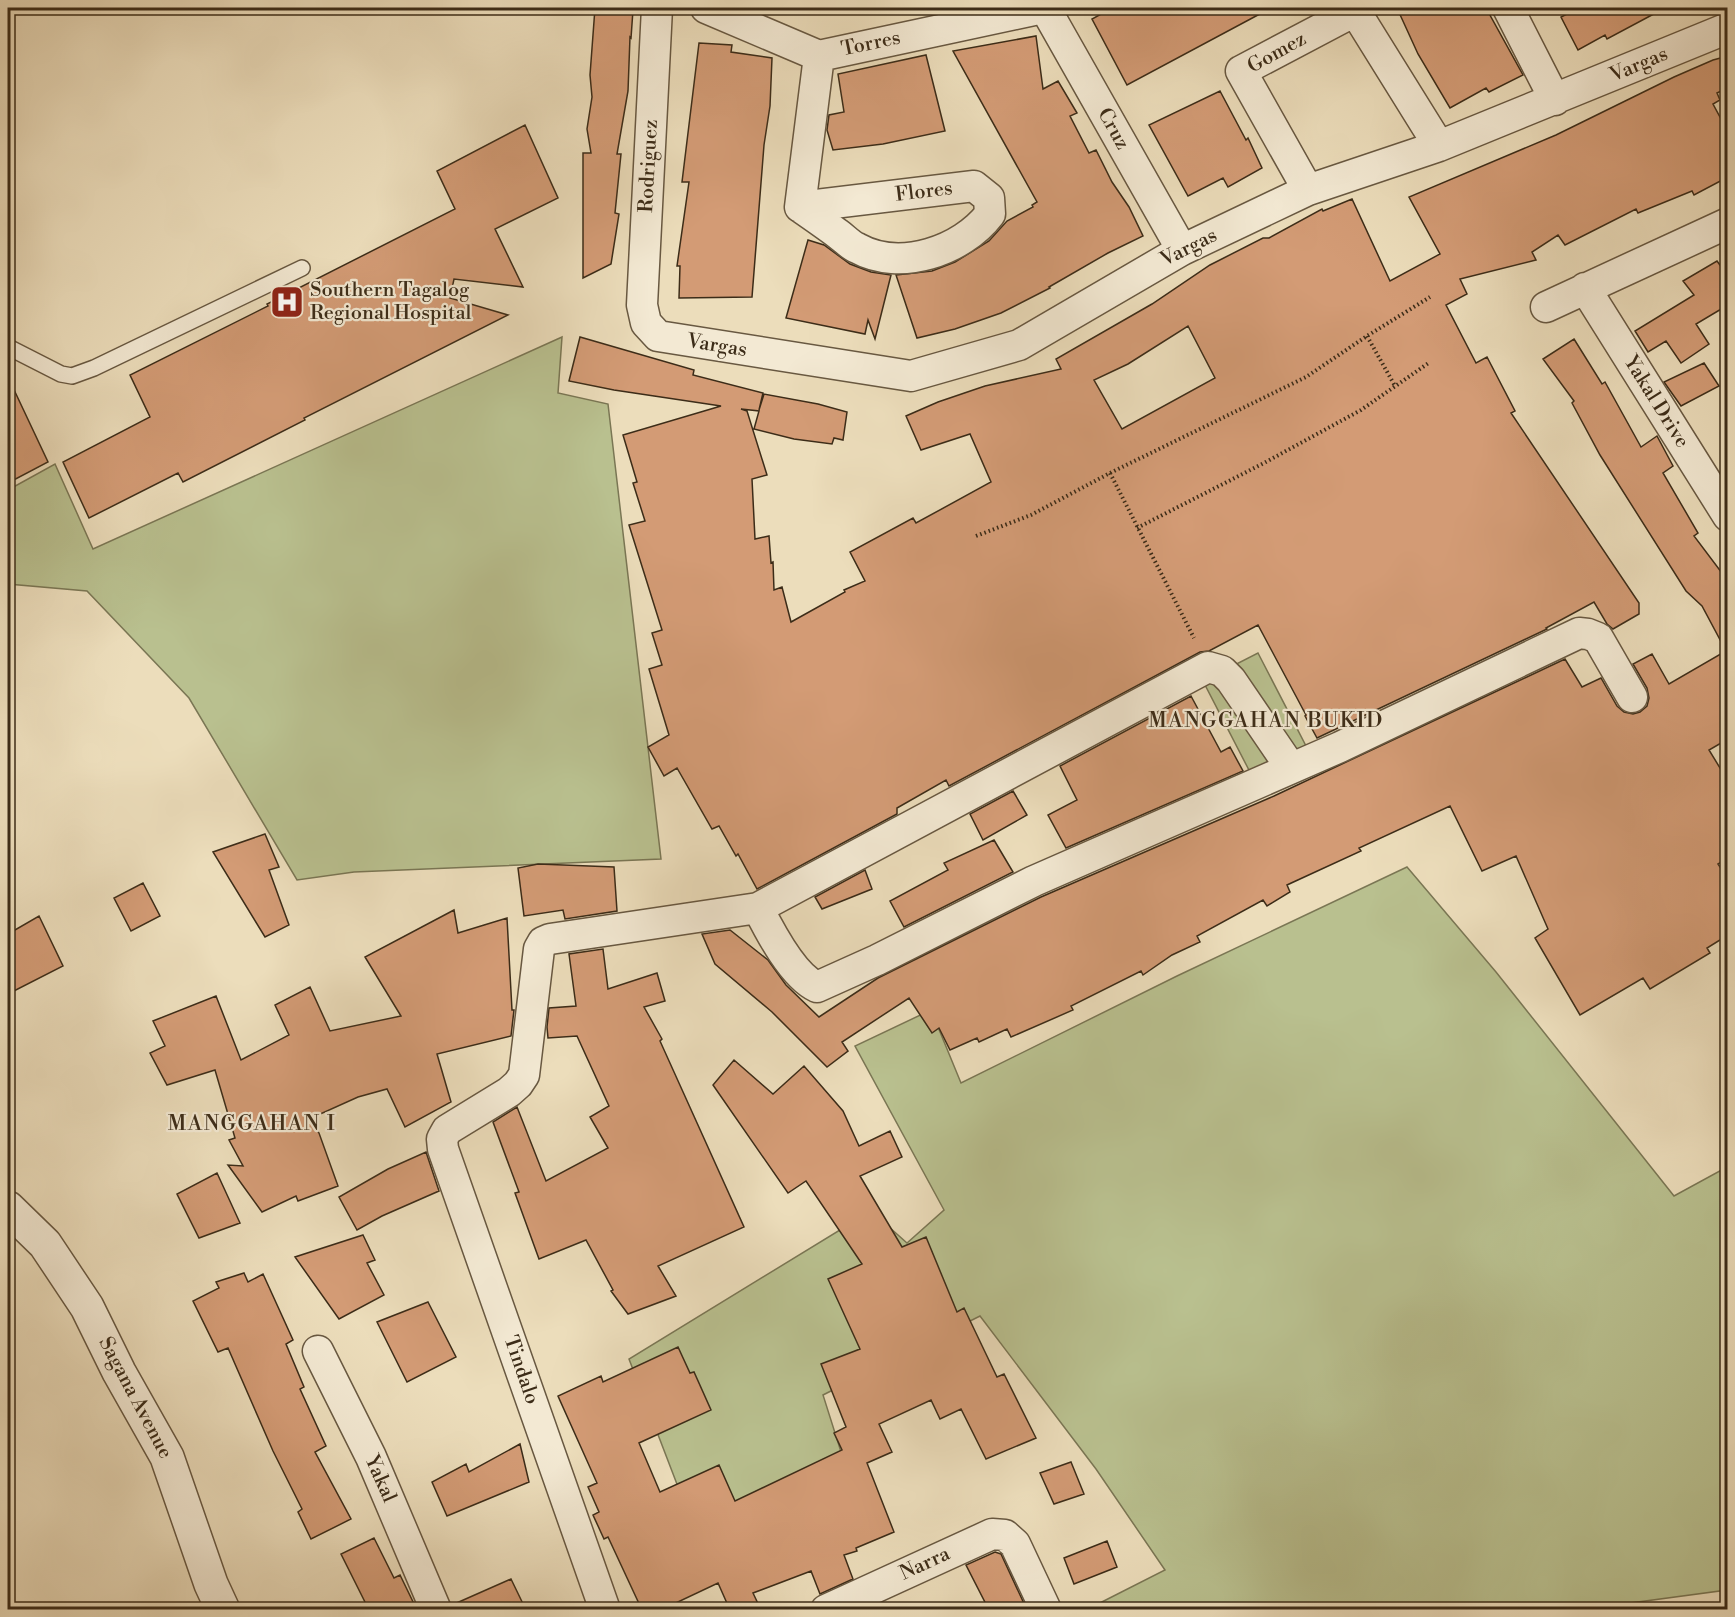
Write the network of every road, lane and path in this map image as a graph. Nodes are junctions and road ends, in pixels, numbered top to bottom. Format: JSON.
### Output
{"nodes":[{"id":1,"x":657,"y":8,"type":"edge"},
{"id":2,"x":706,"y":8,"type":"edge"},
{"id":3,"x":1044,"y":8,"type":"edge"},
{"id":4,"x":1508,"y":8,"type":"edge"},
{"id":5,"x":1728,"y":28,"type":"edge"},
{"id":6,"x":819,"y":56,"type":"junction"},
{"id":7,"x":1555,"y":100,"type":"junction"},
{"id":8,"x":1439,"y":146,"type":"junction"},
{"id":9,"x":1308,"y":190,"type":"junction"},
{"id":10,"x":800,"y":207,"type":"junction"},
{"id":11,"x":1728,"y":223,"type":"edge"},
{"id":12,"x":1182,"y":250,"type":"junction"},
{"id":13,"x":302,"y":268,"type":"dead end"},
{"id":14,"x":1585,"y":288,"type":"junction"},
{"id":15,"x":1431,"y":297,"type":"dead end"},
{"id":16,"x":1546,"y":307,"type":"dead end"},
{"id":17,"x":646,"y":323,"type":"joint"},
{"id":18,"x":1366,"y":336,"type":"junction"},
{"id":19,"x":8,"y":347,"type":"edge"},
{"id":20,"x":1430,"y":362,"type":"dead end"},
{"id":21,"x":1395,"y":386,"type":"junction"},
{"id":22,"x":1110,"y":473,"type":"junction"},
{"id":23,"x":1728,"y":516,"type":"edge"},
{"id":24,"x":1137,"y":528,"type":"junction"},
{"id":25,"x":976,"y":536,"type":"dead end"},
{"id":26,"x":1208,"y":667,"type":"junction"},
{"id":27,"x":1632,"y":697,"type":"dead end"},
{"id":28,"x":1291,"y":768,"type":"junction"},
{"id":29,"x":758,"y":908,"type":"junction"},
{"id":30,"x":8,"y":1208,"type":"edge"},
{"id":31,"x":318,"y":1351,"type":"dead end"},
{"id":32,"x":223,"y":1610,"type":"edge"},
{"id":33,"x":436,"y":1610,"type":"edge"},
{"id":34,"x":605,"y":1610,"type":"edge"},
{"id":35,"x":826,"y":1610,"type":"edge"},
{"id":36,"x":1046,"y":1610,"type":"edge"}],
"edges":[{"from":1,"to":17,"type":"street","name":"Rodriguez"},
{"from":2,"to":6,"type":"street","name":"Torres"},
{"from":3,"to":6,"type":"street","name":"Torres"},
{"from":3,"to":12,"type":"street","name":"Cruz"},
{"from":4,"to":7,"type":"street"},
{"from":5,"to":7,"type":"street","name":"Vargas"},
{"from":6,"to":10,"type":"street"},
{"from":7,"to":8,"type":"street","name":"Vargas"},
{"from":8,"to":9,"type":"street","name":"Vargas"},
{"from":8,"to":9,"type":"street","name":"Gomez"},
{"from":9,"to":12,"type":"street","name":"Vargas"},
{"from":10,"to":10,"type":"street","name":"Flores"},
{"from":11,"to":14,"type":"street"},
{"from":12,"to":17,"type":"street","name":"Vargas"},
{"from":13,"to":19,"type":"lane"},
{"from":14,"to":16,"type":"street"},
{"from":14,"to":23,"type":"street","name":"Yakal Drive"},
{"from":15,"to":18,"type":"path"},
{"from":18,"to":21,"type":"path"},
{"from":18,"to":22,"type":"path"},
{"from":20,"to":21,"type":"path"},
{"from":21,"to":24,"type":"path"},
{"from":22,"to":24,"type":"path"},
{"from":22,"to":25,"type":"path"},
{"from":24,"to":26,"type":"path"},
{"from":26,"to":28,"type":"street"},
{"from":26,"to":29,"type":"street"},
{"from":27,"to":28,"type":"street"},
{"from":28,"to":29,"type":"street"},
{"from":29,"to":34,"type":"street","name":"Tindalo"},
{"from":30,"to":32,"type":"street","name":"Sagana Avenue"},
{"from":31,"to":33,"type":"street","name":"Yakal"},
{"from":35,"to":36,"type":"street","name":"Narra"}]}
